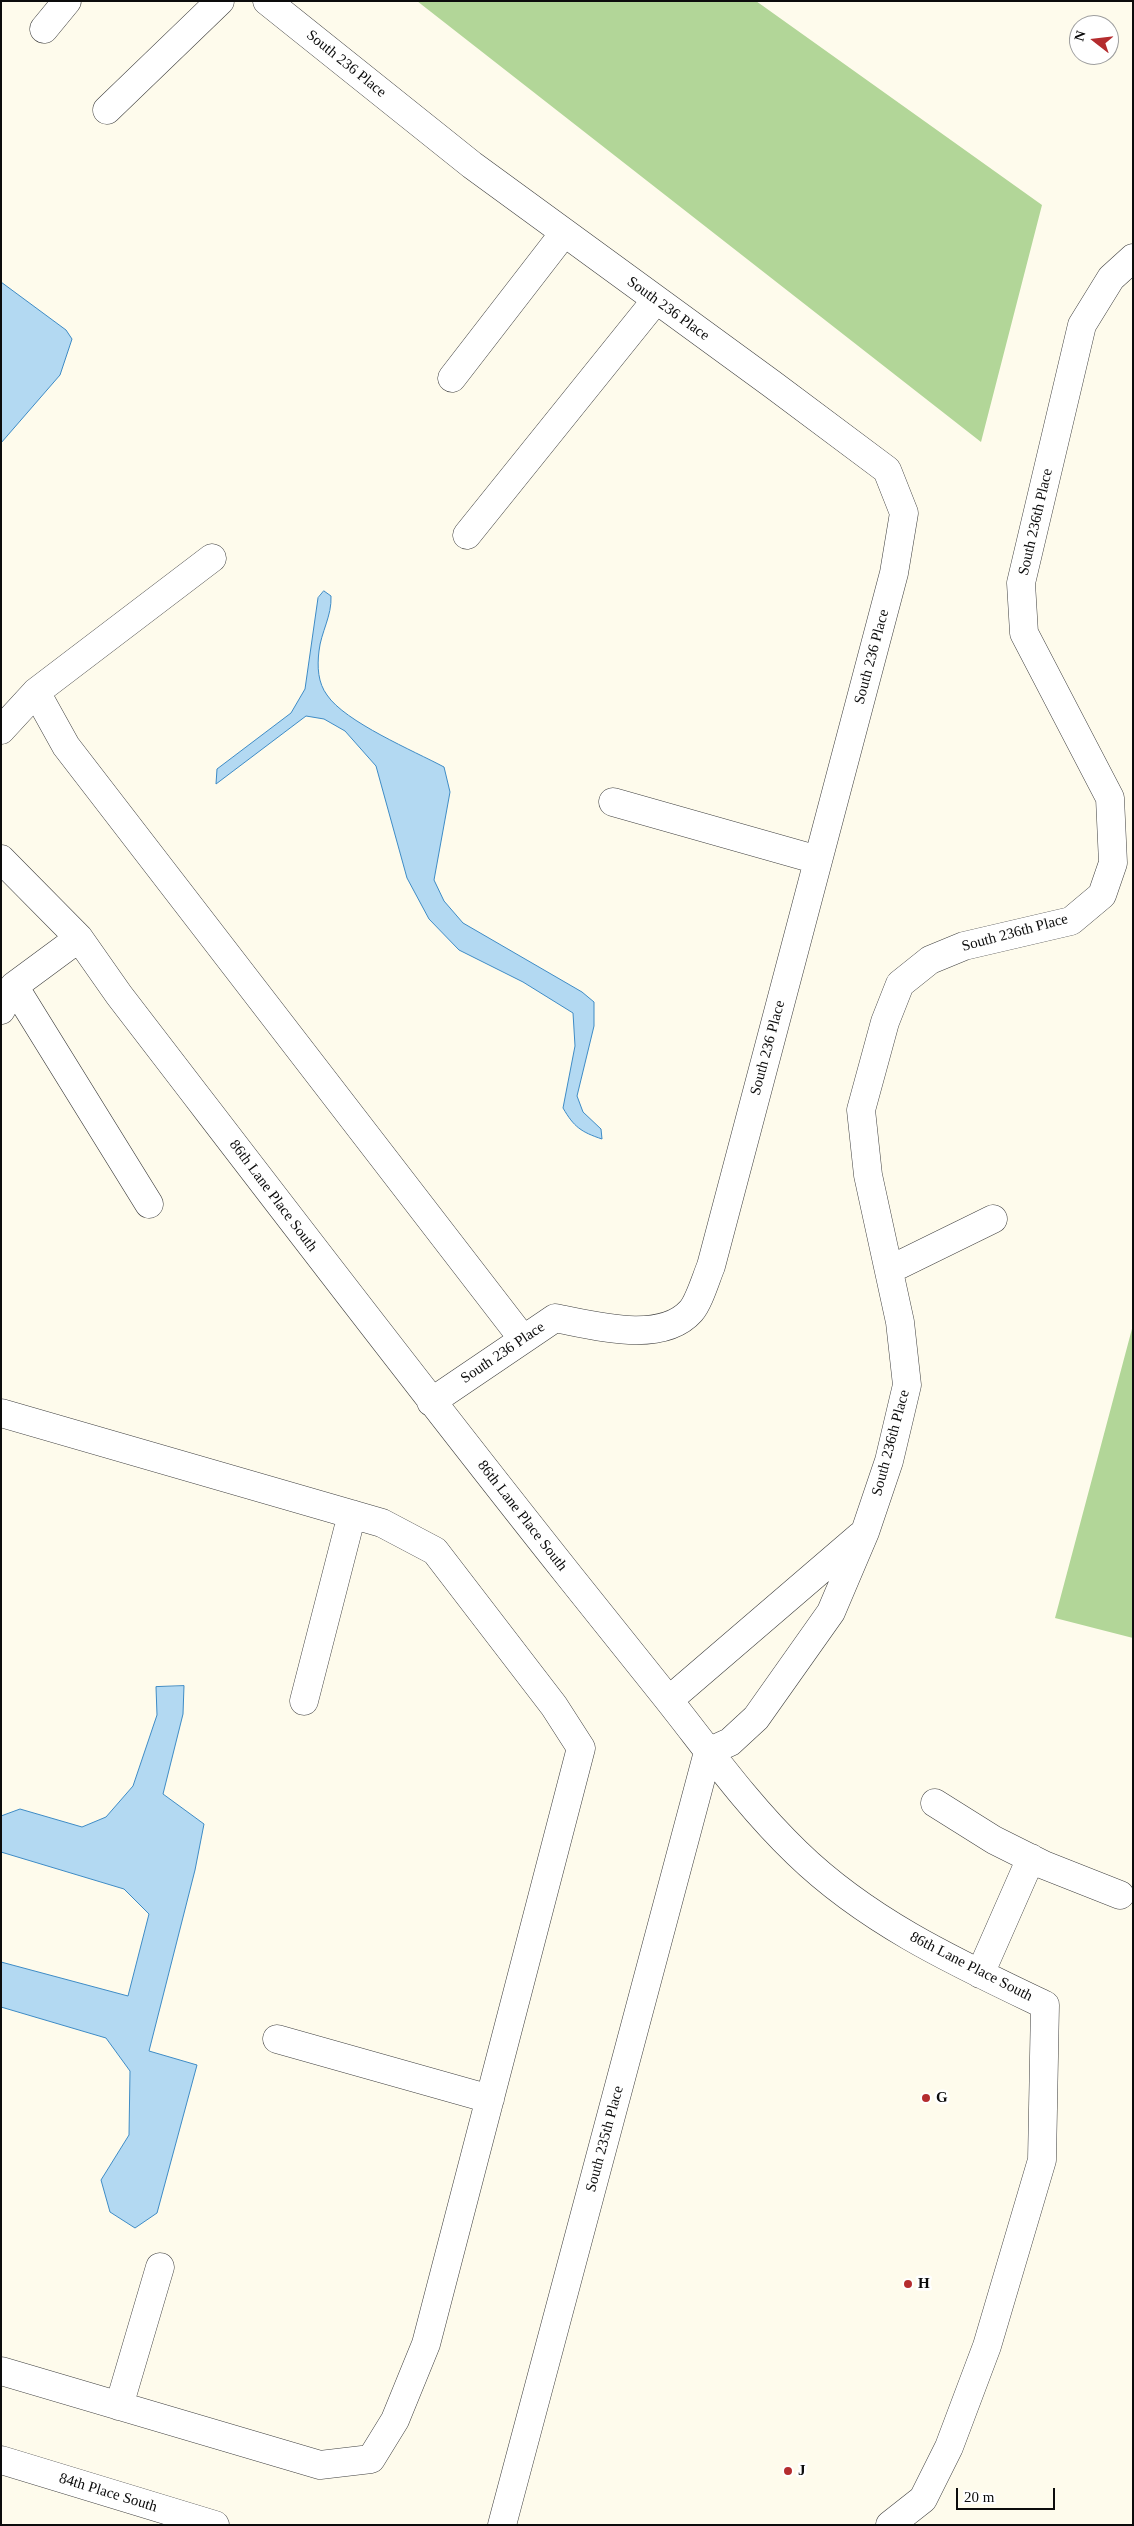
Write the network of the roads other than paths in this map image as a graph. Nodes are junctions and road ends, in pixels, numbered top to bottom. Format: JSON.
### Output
{"nodes":[{"id":1,"x":67,"y":1,"type":"edge"},
{"id":2,"x":220,"y":1,"type":"edge"},
{"id":3,"x":266,"y":1,"type":"edge"},
{"id":4,"x":44,"y":29,"type":"dead end"},
{"id":5,"x":107,"y":110,"type":"dead end"},
{"id":6,"x":564,"y":233,"type":"junction"},
{"id":7,"x":1133,"y":258,"type":"edge"},
{"id":8,"x":656,"y":300,"type":"junction"},
{"id":9,"x":452,"y":378,"type":"dead end"},
{"id":10,"x":467,"y":535,"type":"dead end"},
{"id":11,"x":212,"y":558,"type":"dead end"},
{"id":12,"x":36,"y":692,"type":"junction"},
{"id":13,"x":1,"y":730,"type":"edge"},
{"id":14,"x":613,"y":802,"type":"dead end"},
{"id":15,"x":1,"y":859,"type":"edge"},
{"id":16,"x":818,"y":860,"type":"junction"},
{"id":17,"x":79,"y":938,"type":"junction"},
{"id":18,"x":14,"y":986,"type":"junction"},
{"id":19,"x":1,"y":1010,"type":"edge"},
{"id":20,"x":149,"y":1204,"type":"dead end"},
{"id":21,"x":994,"y":1219,"type":"dead end"},
{"id":22,"x":889,"y":1270,"type":"junction"},
{"id":23,"x":523,"y":1339,"type":"junction"},
{"id":24,"x":431,"y":1402,"type":"junction"},
{"id":25,"x":1,"y":1414,"type":"edge"},
{"id":26,"x":352,"y":1514,"type":"junction"},
{"id":27,"x":865,"y":1532,"type":"junction"},
{"id":28,"x":668,"y":1700,"type":"junction"},
{"id":29,"x":304,"y":1701,"type":"dead end"},
{"id":30,"x":708,"y":1752,"type":"junction"},
{"id":31,"x":935,"y":1803,"type":"dead end"},
{"id":32,"x":1031,"y":1858,"type":"junction"},
{"id":33,"x":1120,"y":1895,"type":"dead end"},
{"id":34,"x":980,"y":1974,"type":"junction"},
{"id":35,"x":277,"y":2039,"type":"dead end"},
{"id":36,"x":490,"y":2099,"type":"junction"},
{"id":37,"x":160,"y":2267,"type":"dead end"},
{"id":38,"x":1,"y":2372,"type":"edge"},
{"id":39,"x":119,"y":2406,"type":"junction"},
{"id":40,"x":1,"y":2460,"type":"edge"},
{"id":41,"x":215,"y":2525,"type":"edge"},
{"id":42,"x":502,"y":2525,"type":"edge"},
{"id":43,"x":890,"y":2525,"type":"edge"}],
"edges":[{"from":1,"to":4,"type":"street"},
{"from":2,"to":5,"type":"street"},
{"from":3,"to":6,"type":"street","name":"South 236 Place"},
{"from":6,"to":8,"type":"street","name":"South 236 Place"},
{"from":6,"to":9,"type":"street"},
{"from":7,"to":22,"type":"street","name":"South 236th Place"},
{"from":8,"to":10,"type":"street"},
{"from":8,"to":16,"type":"street","name":"South 236 Place"},
{"from":11,"to":12,"type":"street"},
{"from":12,"to":13,"type":"street"},
{"from":12,"to":23,"type":"street"},
{"from":14,"to":16,"type":"street"},
{"from":15,"to":17,"type":"street","name":"86th Lane Place South"},
{"from":16,"to":23,"type":"street","name":"South 236 Place"},
{"from":17,"to":18,"type":"street"},
{"from":17,"to":24,"type":"street","name":"86th Lane Place South"},
{"from":18,"to":19,"type":"street"},
{"from":18,"to":20,"type":"street"},
{"from":21,"to":22,"type":"street"},
{"from":22,"to":27,"type":"street","name":"South 236th Place"},
{"from":23,"to":24,"type":"street","name":"South 236 Place"},
{"from":24,"to":28,"type":"street","name":"86th Lane Place South"},
{"from":25,"to":26,"type":"street"},
{"from":26,"to":29,"type":"street"},
{"from":26,"to":36,"type":"street"},
{"from":27,"to":28,"type":"street"},
{"from":27,"to":30,"type":"street","name":"South 236th Place"},
{"from":28,"to":30,"type":"street","name":"86th Lane Place South"},
{"from":30,"to":34,"type":"street","name":"86th Lane Place South"},
{"from":30,"to":42,"type":"street","name":"South 235th Place"},
{"from":31,"to":32,"type":"street"},
{"from":32,"to":33,"type":"street"},
{"from":32,"to":34,"type":"street"},
{"from":34,"to":43,"type":"street","name":"86th Lane Place South"},
{"from":35,"to":36,"type":"street"},
{"from":36,"to":39,"type":"street"},
{"from":37,"to":39,"type":"street"},
{"from":38,"to":39,"type":"street"},
{"from":40,"to":41,"type":"street","name":"84th Place South"}]}
